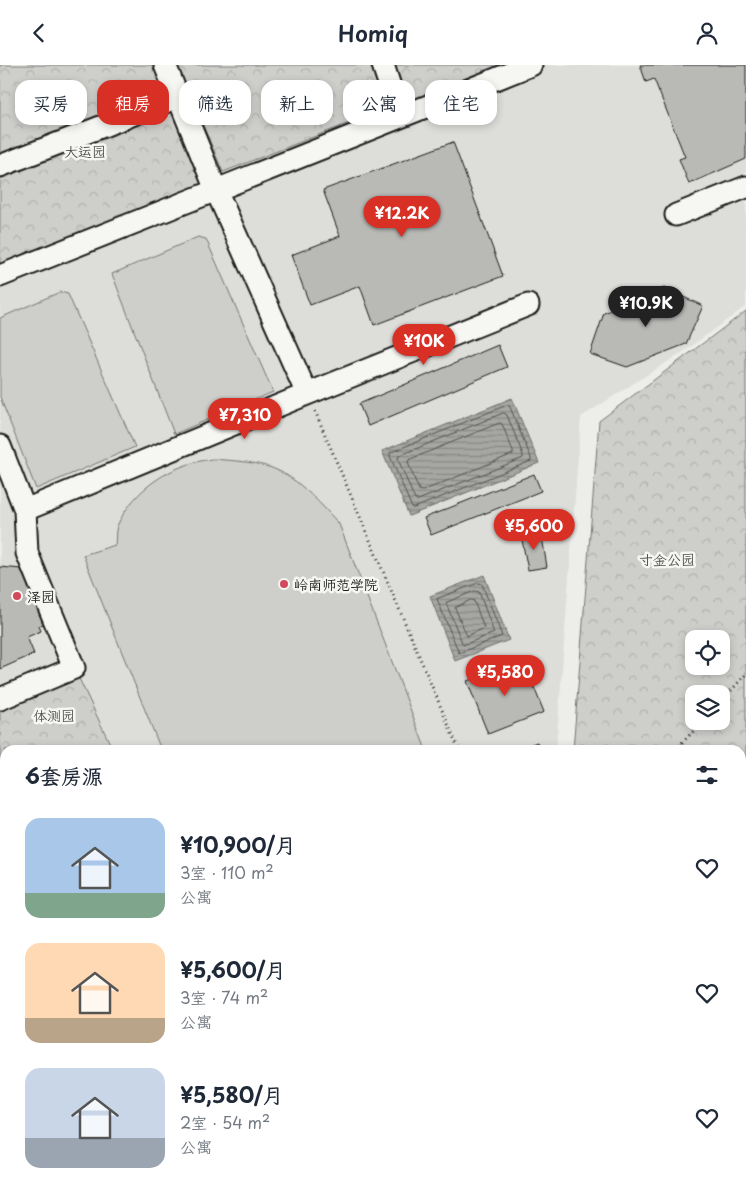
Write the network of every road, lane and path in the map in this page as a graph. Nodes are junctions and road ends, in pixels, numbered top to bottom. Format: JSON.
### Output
{"nodes":[{"id":1,"x":165,"y":65,"type":"edge"},
{"id":2,"x":383,"y":65,"type":"edge"},
{"id":3,"x":531,"y":65,"type":"edge"},
{"id":4,"x":388,"y":80,"type":"edge"},
{"id":5,"x":178,"y":97,"type":"junction"},
{"id":6,"x":415,"y":111,"type":"edge"},
{"id":7,"x":380,"y":125,"type":"edge"},
{"id":8,"x":0,"y":166,"type":"edge"},
{"id":9,"x":746,"y":187,"type":"edge"},
{"id":10,"x":216,"y":190,"type":"junction"},
{"id":11,"x":676,"y":215,"type":"dead end"},
{"id":12,"x":0,"y":276,"type":"edge"},
{"id":13,"x":528,"y":305,"type":"dead end"},
{"id":14,"x":307,"y":395,"type":"junction"},
{"id":15,"x":0,"y":446,"type":"edge"},
{"id":16,"x":25,"y":511,"type":"junction"},
{"id":17,"x":746,"y":674,"type":"edge"},
{"id":18,"x":730,"y":692,"type":"edge"},
{"id":19,"x":0,"y":699,"type":"edge"},
{"id":20,"x":694,"y":730,"type":"edge"},
{"id":21,"x":457,"y":745,"type":"edge"},
{"id":22,"x":680,"y":745,"type":"edge"}],
"edges":[{"from":1,"to":5,"type":"street"},
{"from":1,"to":10,"type":"street"},
{"from":2,"to":4,"type":"street"},
{"from":3,"to":6,"type":"street"},
{"from":5,"to":8,"type":"street"},
{"from":5,"to":10,"type":"street"},
{"from":7,"to":10,"type":"street"},
{"from":9,"to":11,"type":"street"},
{"from":10,"to":12,"type":"street"},
{"from":10,"to":14,"type":"street"},
{"from":13,"to":14,"type":"street"},
{"from":14,"to":16,"type":"street"},
{"from":14,"to":21,"type":"path"},
{"from":15,"to":16,"type":"street"},
{"from":16,"to":19,"type":"street"},
{"from":17,"to":18,"type":"path"},
{"from":20,"to":22,"type":"path"}]}
